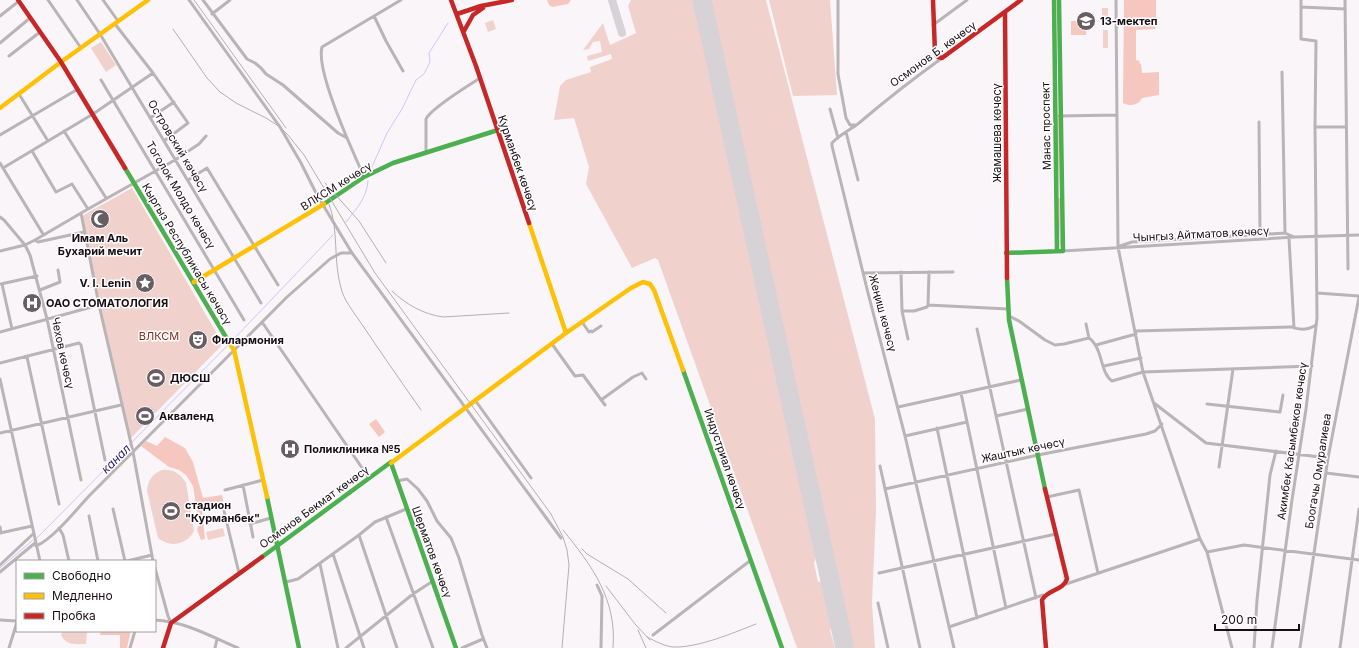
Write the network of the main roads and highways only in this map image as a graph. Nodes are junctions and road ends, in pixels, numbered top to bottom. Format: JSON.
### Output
{"nodes":[{"id":1,"x":19,"y":0,"type":"edge"},
{"id":2,"x":148,"y":0,"type":"edge"},
{"id":3,"x":452,"y":0,"type":"edge"},
{"id":4,"x":512,"y":0,"type":"edge"},
{"id":5,"x":933,"y":0,"type":"edge"},
{"id":6,"x":1021,"y":0,"type":"edge"},
{"id":7,"x":1054,"y":0,"type":"edge"},
{"id":8,"x":1059,"y":0,"type":"edge"},
{"id":9,"x":494,"y":2,"type":"edge"},
{"id":10,"x":489,"y":5,"type":"junction"},
{"id":11,"x":1056,"y":8,"type":"junction"},
{"id":12,"x":1005,"y":12,"type":"junction"},
{"id":13,"x":457,"y":14,"type":"junction"},
{"id":14,"x":464,"y":31,"type":"junction"},
{"id":15,"x":61,"y":62,"type":"junction"},
{"id":16,"x":1057,"y":68,"type":"junction"},
{"id":17,"x":0,"y":108,"type":"edge"},
{"id":18,"x":498,"y":130,"type":"junction"},
{"id":19,"x":1057,"y":251,"type":"junction"},
{"id":20,"x":1006,"y":253,"type":"junction"},
{"id":21,"x":194,"y":282,"type":"junction"},
{"id":22,"x":643,"y":282,"type":"joint"},
{"id":23,"x":566,"y":333,"type":"junction"},
{"id":24,"x":391,"y":462,"type":"junction"},
{"id":25,"x":278,"y":544,"type":"junction"},
{"id":26,"x":163,"y":648,"type":"edge"},
{"id":27,"x":299,"y":648,"type":"edge"},
{"id":28,"x":456,"y":648,"type":"edge"},
{"id":29,"x":782,"y":648,"type":"edge"},
{"id":30,"x":1046,"y":648,"type":"edge"}],
"edges":[{"from":1,"to":15,"type":"main road","name":"Кыргыз Республикасы көчөсү"},
{"from":2,"to":15,"type":"main road"},
{"from":3,"to":13,"type":"main road","name":"Курманбек көчөсү"},
{"from":4,"to":9,"type":"main road"},
{"from":5,"to":12,"type":"main road","name":"Осмонов Б. көчөсү"},
{"from":6,"to":12,"type":"main road","name":"Осмонов Б. көчөсү"},
{"from":7,"to":11,"type":"main road"},
{"from":8,"to":11,"type":"main road"},
{"from":9,"to":10,"type":"main road"},
{"from":10,"to":13,"type":"main road"},
{"from":10,"to":14,"type":"main road"},
{"from":11,"to":16,"type":"main road"},
{"from":12,"to":20,"type":"main road","name":"Жамашева көчөсү"},
{"from":13,"to":14,"type":"main road","name":"Курманбек көчөсү"},
{"from":14,"to":18,"type":"main road","name":"Курманбек көчөсү"},
{"from":15,"to":17,"type":"main road"},
{"from":15,"to":21,"type":"main road","name":"Кыргыз Республикасы көчөсү"},
{"from":16,"to":19,"type":"main road","name":"Манас проспект"},
{"from":16,"to":19,"type":"main road"},
{"from":18,"to":21,"type":"main road","name":"ВЛКСМ көчөсү"},
{"from":18,"to":23,"type":"main road","name":"Курманбек көчөсү"},
{"from":19,"to":20,"type":"main road"},
{"from":20,"to":30,"type":"main road","name":"Жамашева көчөсү"},
{"from":21,"to":25,"type":"main road","name":"Кыргыз Республикасы көчөсү"},
{"from":22,"to":23,"type":"main road","name":"Осмонов Бекмат көчөсү"},
{"from":22,"to":29,"type":"main road","name":"Индустриал көчөсү"},
{"from":23,"to":24,"type":"main road","name":"Осмонов Бекмат көчөсү"},
{"from":24,"to":25,"type":"main road","name":"Осмонов Бекмат көчөсү"},
{"from":24,"to":28,"type":"main road","name":"Шерматов көчөсү"},
{"from":25,"to":26,"type":"main road","name":"Осмонов Бекмат көчөсү"},
{"from":25,"to":27,"type":"main road","name":"Кыргыз Республикасы көчөсү"}]}
